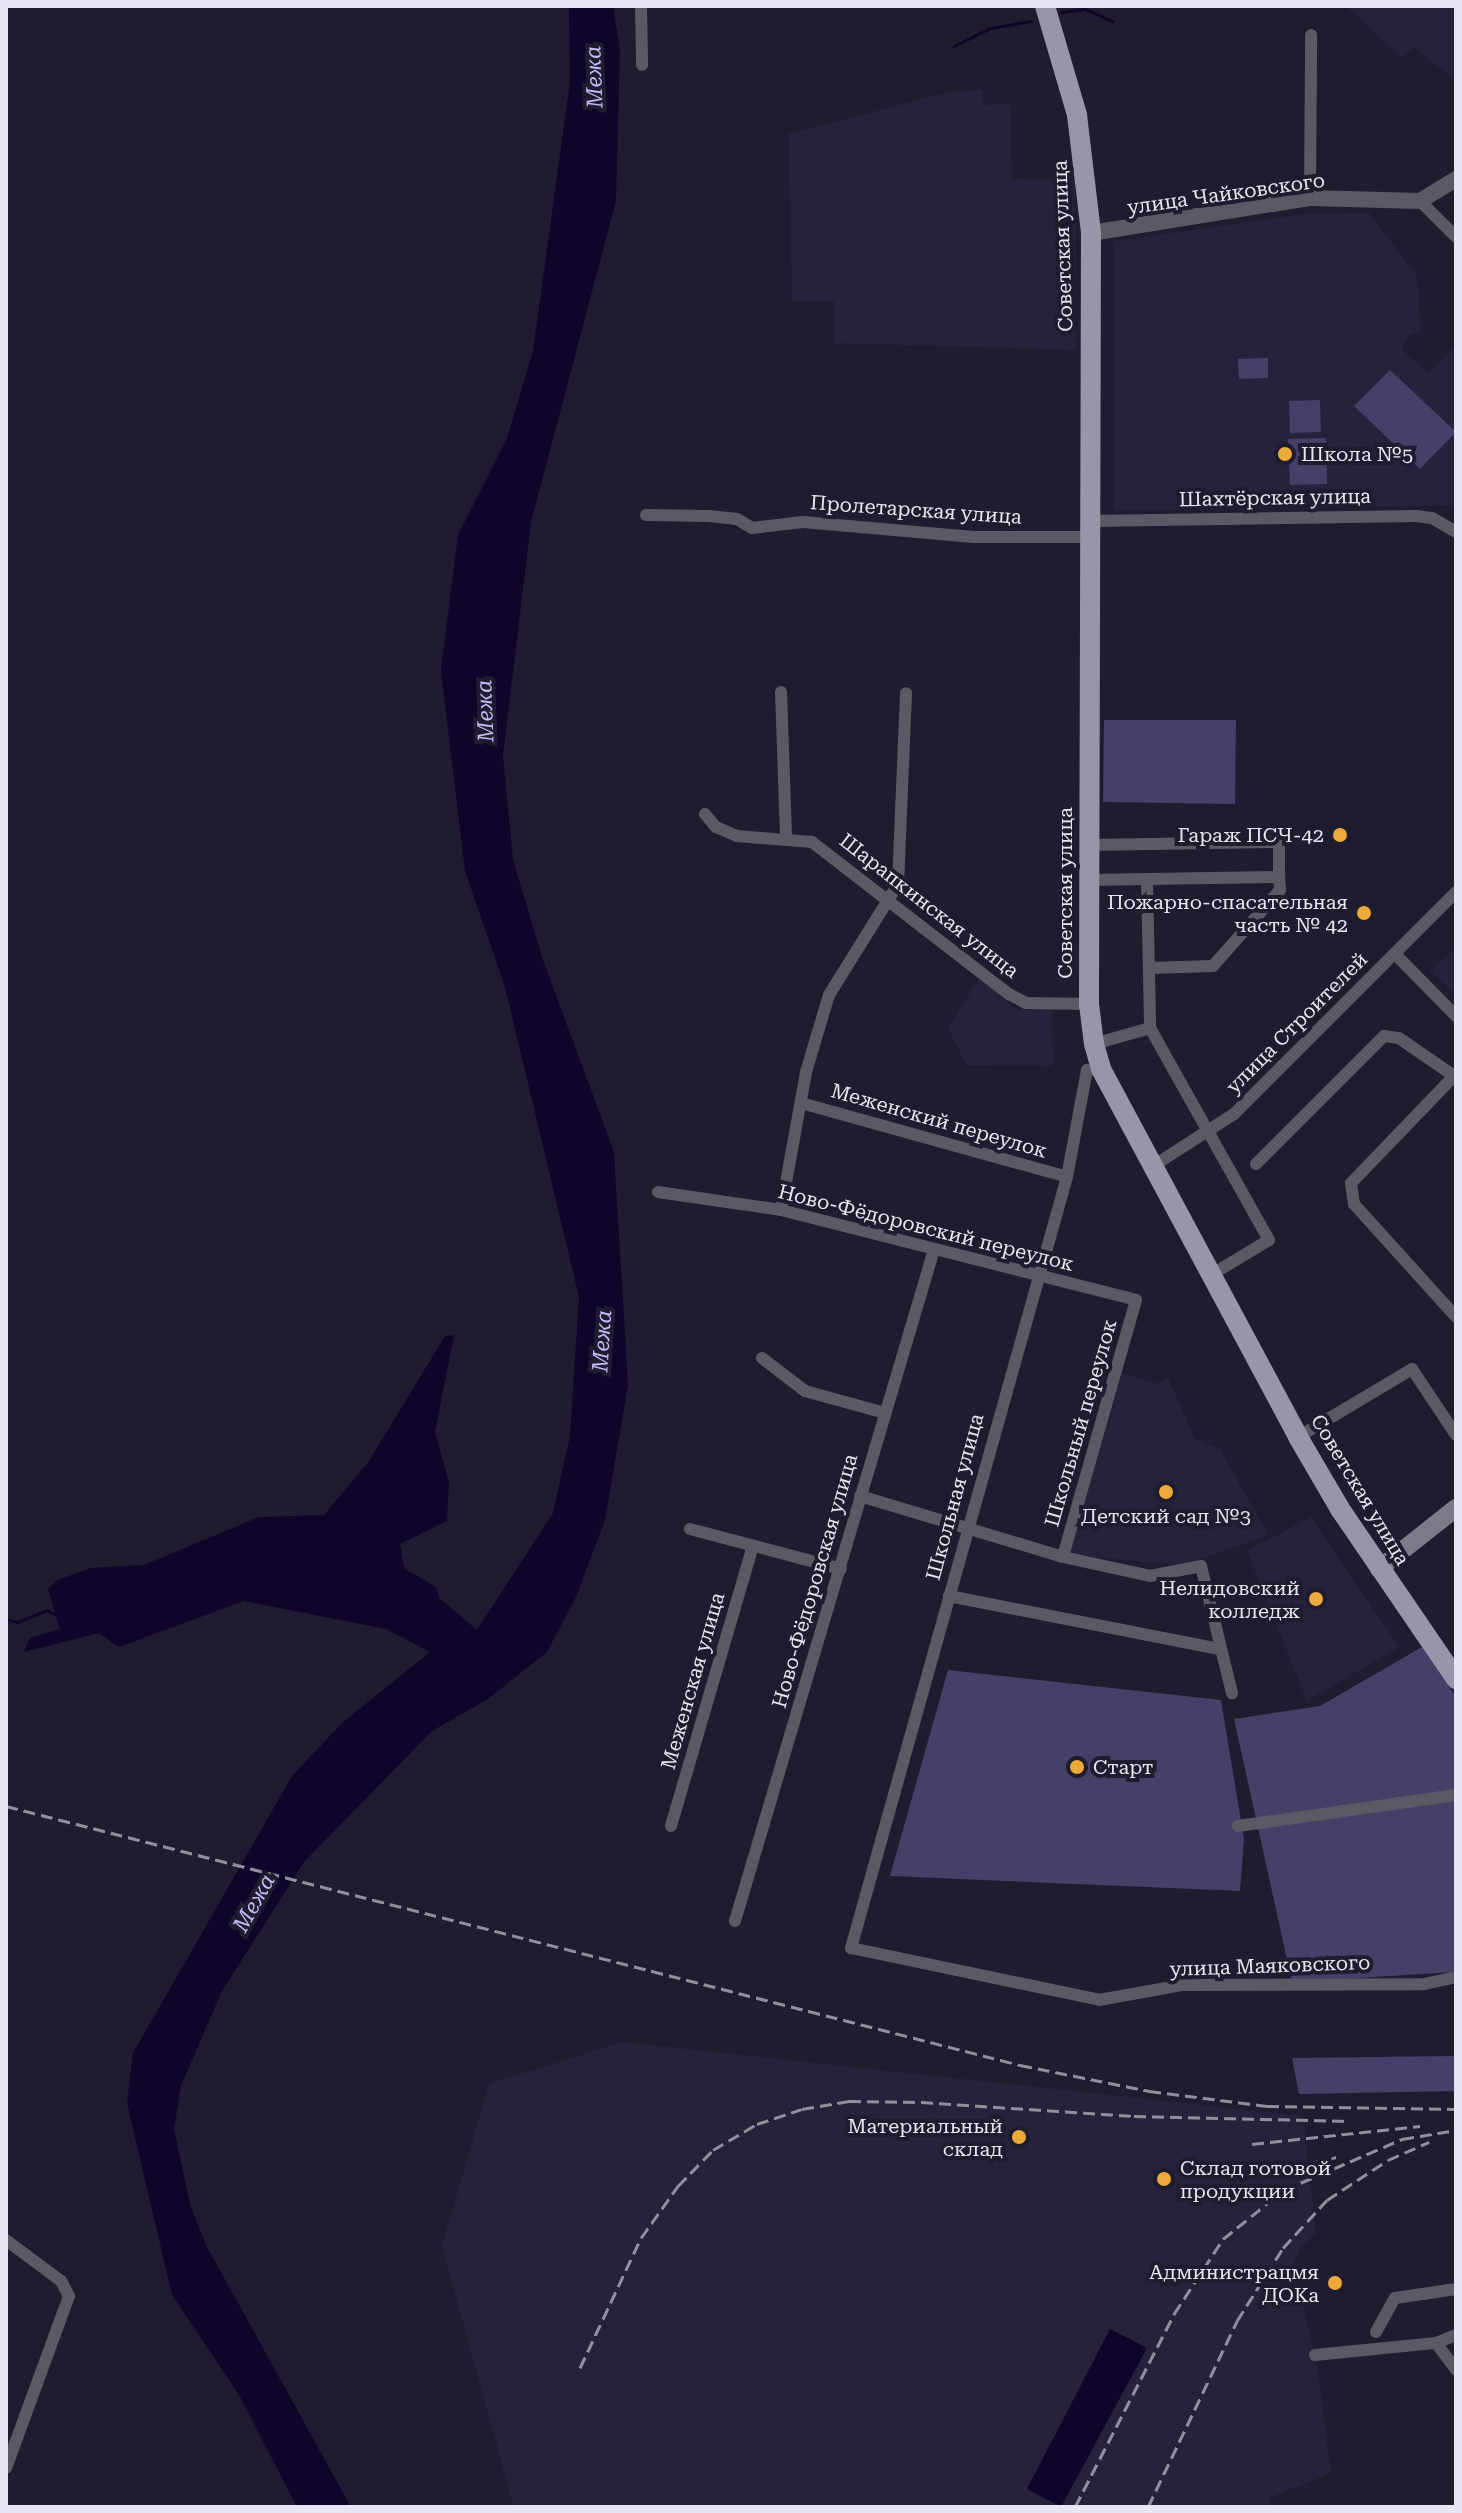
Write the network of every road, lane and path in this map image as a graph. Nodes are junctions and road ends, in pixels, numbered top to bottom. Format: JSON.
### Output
{"nodes":[{"id":1,"x":641,"y":6,"type":"edge"},
{"id":2,"x":1047,"y":10,"type":"edge"},
{"id":3,"x":1311,"y":35,"type":"dead end"},
{"id":4,"x":642,"y":65,"type":"dead end"},
{"id":5,"x":1456,"y":179,"type":"edge"},
{"id":6,"x":1310,"y":198,"type":"junction"},
{"id":7,"x":1420,"y":201,"type":"junction"},
{"id":8,"x":1091,"y":233,"type":"junction"},
{"id":9,"x":1456,"y":237,"type":"edge"},
{"id":10,"x":646,"y":515,"type":"dead end"},
{"id":11,"x":1090,"y":529,"type":"junction"},
{"id":12,"x":1456,"y":532,"type":"edge"},
{"id":13,"x":781,"y":692,"type":"dead end"},
{"id":14,"x":906,"y":693,"type":"dead end"},
{"id":15,"x":705,"y":814,"type":"dead end"},
{"id":16,"x":786,"y":836,"type":"junction"},
{"id":17,"x":1089,"y":845,"type":"junction"},
{"id":18,"x":1279,"y":877,"type":"junction"},
{"id":19,"x":1147,"y":879,"type":"junction"},
{"id":20,"x":1088,"y":880,"type":"junction"},
{"id":21,"x":1456,"y":892,"type":"edge"},
{"id":22,"x":889,"y":901,"type":"junction"},
{"id":23,"x":1395,"y":954,"type":"junction"},
{"id":24,"x":1149,"y":968,"type":"junction"},
{"id":25,"x":1089,"y":1004,"type":"junction"},
{"id":26,"x":1456,"y":1016,"type":"edge"},
{"id":27,"x":1150,"y":1028,"type":"junction"},
{"id":28,"x":1094,"y":1044,"type":"junction"},
{"id":29,"x":1101,"y":1069,"type":"junction"},
{"id":30,"x":1455,"y":1075,"type":"edge"},
{"id":31,"x":801,"y":1103,"type":"junction"},
{"id":32,"x":1207,"y":1135,"type":"junction"},
{"id":33,"x":1256,"y":1164,"type":"dead end"},
{"id":34,"x":1153,"y":1166,"type":"junction"},
{"id":35,"x":1067,"y":1177,"type":"junction"},
{"id":36,"x":658,"y":1192,"type":"dead end"},
{"id":37,"x":781,"y":1210,"type":"junction"},
{"id":38,"x":933,"y":1253,"type":"junction"},
{"id":39,"x":1211,"y":1275,"type":"junction"},
{"id":40,"x":1036,"y":1277,"type":"junction"},
{"id":41,"x":1136,"y":1300,"type":"joint"},
{"id":42,"x":1456,"y":1317,"type":"edge"},
{"id":43,"x":762,"y":1358,"type":"dead end"},
{"id":44,"x":885,"y":1413,"type":"junction"},
{"id":45,"x":1456,"y":1435,"type":"edge"},
{"id":46,"x":1298,"y":1437,"type":"junction"},
{"id":47,"x":860,"y":1496,"type":"junction"},
{"id":48,"x":1456,"y":1508,"type":"edge"},
{"id":49,"x":967,"y":1527,"type":"junction"},
{"id":50,"x":690,"y":1529,"type":"dead end"},
{"id":51,"x":753,"y":1546,"type":"junction"},
{"id":52,"x":1063,"y":1557,"type":"junction"},
{"id":53,"x":841,"y":1569,"type":"junction"},
{"id":54,"x":1379,"y":1569,"type":"junction"},
{"id":55,"x":949,"y":1596,"type":"junction"},
{"id":56,"x":1218,"y":1649,"type":"junction"},
{"id":57,"x":1456,"y":1679,"type":"edge"},
{"id":58,"x":1232,"y":1693,"type":"dead end"},
{"id":59,"x":1456,"y":1795,"type":"edge"},
{"id":60,"x":671,"y":1826,"type":"dead end"},
{"id":61,"x":1238,"y":1826,"type":"dead end"},
{"id":62,"x":735,"y":1921,"type":"dead end"},
{"id":63,"x":851,"y":1948,"type":"joint"},
{"id":64,"x":1456,"y":1977,"type":"edge"},
{"id":65,"x":6,"y":2240,"type":"edge"},
{"id":66,"x":1456,"y":2289,"type":"edge"},
{"id":67,"x":1376,"y":2332,"type":"dead end"},
{"id":68,"x":1456,"y":2335,"type":"edge"},
{"id":69,"x":1436,"y":2343,"type":"junction"},
{"id":70,"x":1315,"y":2355,"type":"dead end"},
{"id":71,"x":1456,"y":2370,"type":"edge"},
{"id":72,"x":6,"y":2468,"type":"edge"}],
"edges":[{"from":1,"to":4,"type":"street"},
{"from":2,"to":8,"type":"main road","name":"Советская улица"},
{"from":3,"to":6,"type":"street"},
{"from":5,"to":7,"type":"street"},
{"from":6,"to":7,"type":"street","name":"улица Чайковского"},
{"from":6,"to":8,"type":"street","name":"улица Чайковского"},
{"from":7,"to":9,"type":"street"},
{"from":8,"to":11,"type":"main road","name":"Советская улица"},
{"from":10,"to":11,"type":"street","name":"Пролетарская улица"},
{"from":11,"to":12,"type":"street","name":"Шахтёрская улица"},
{"from":11,"to":17,"type":"main road","name":"Советская улица"},
{"from":13,"to":16,"type":"street"},
{"from":14,"to":22,"type":"street"},
{"from":15,"to":16,"type":"street","name":"Шарапкинская улица"},
{"from":16,"to":22,"type":"street","name":"Шарапкинская улица"},
{"from":17,"to":18,"type":"street"},
{"from":17,"to":20,"type":"main road","name":"Советская улица"},
{"from":18,"to":19,"type":"street"},
{"from":18,"to":24,"type":"street"},
{"from":19,"to":20,"type":"street"},
{"from":19,"to":24,"type":"street"},
{"from":20,"to":25,"type":"main road","name":"Советская улица"},
{"from":21,"to":23,"type":"street","name":"улица Строителей"},
{"from":22,"to":25,"type":"street","name":"Шарапкинская улица"},
{"from":22,"to":31,"type":"street"},
{"from":23,"to":26,"type":"street"},
{"from":23,"to":32,"type":"street","name":"улица Строителей"},
{"from":24,"to":27,"type":"street"},
{"from":25,"to":28,"type":"main road","name":"Советская улица"},
{"from":27,"to":28,"type":"street"},
{"from":27,"to":32,"type":"street"},
{"from":28,"to":29,"type":"main road","name":"Советская улица"},
{"from":29,"to":34,"type":"main road","name":"Советская улица"},
{"from":29,"to":35,"type":"street","name":"Школьная улица"},
{"from":30,"to":33,"type":"street"},
{"from":30,"to":42,"type":"street"},
{"from":31,"to":35,"type":"street","name":"Меженский переулок"},
{"from":31,"to":37,"type":"street"},
{"from":32,"to":34,"type":"street","name":"улица Строителей"},
{"from":32,"to":39,"type":"street"},
{"from":34,"to":39,"type":"main road","name":"Советская улица"},
{"from":35,"to":40,"type":"street","name":"Школьная улица"},
{"from":36,"to":37,"type":"street","name":"Ново-Фёдоровский переулок"},
{"from":37,"to":38,"type":"street","name":"Ново-Фёдоровский переулок"},
{"from":38,"to":40,"type":"street","name":"Ново-Фёдоровский переулок"},
{"from":38,"to":44,"type":"street","name":"Ново-Фёдоровская улица"},
{"from":39,"to":46,"type":"main road","name":"Советская улица"},
{"from":40,"to":41,"type":"street","name":"Ново-Фёдоровский переулок"},
{"from":40,"to":49,"type":"street","name":"Школьная улица"},
{"from":41,"to":52,"type":"street","name":"Школьный переулок"},
{"from":43,"to":44,"type":"street"},
{"from":44,"to":47,"type":"street","name":"Ново-Фёдоровская улица"},
{"from":45,"to":46,"type":"street"},
{"from":46,"to":54,"type":"main road","name":"Советская улица"},
{"from":47,"to":49,"type":"street","name":"Школьный переулок"},
{"from":47,"to":53,"type":"street","name":"Ново-Фёдоровская улица"},
{"from":48,"to":54,"type":"main road"},
{"from":49,"to":52,"type":"street","name":"Школьный переулок"},
{"from":49,"to":55,"type":"street","name":"Школьная улица"},
{"from":50,"to":51,"type":"street"},
{"from":51,"to":53,"type":"street"},
{"from":51,"to":60,"type":"street","name":"Меженская улица"},
{"from":52,"to":56,"type":"street","name":"Школьный переулок"},
{"from":53,"to":62,"type":"street","name":"Ново-Фёдоровская улица"},
{"from":54,"to":57,"type":"main road","name":"Советская улица"},
{"from":55,"to":56,"type":"street"},
{"from":55,"to":63,"type":"street","name":"Школьная улица"},
{"from":56,"to":58,"type":"street"},
{"from":59,"to":61,"type":"street"},
{"from":63,"to":64,"type":"street","name":"улица Маяковского"},
{"from":65,"to":72,"type":"street"},
{"from":66,"to":67,"type":"street"},
{"from":68,"to":69,"type":"street"},
{"from":69,"to":70,"type":"street"},
{"from":69,"to":71,"type":"street"}]}
